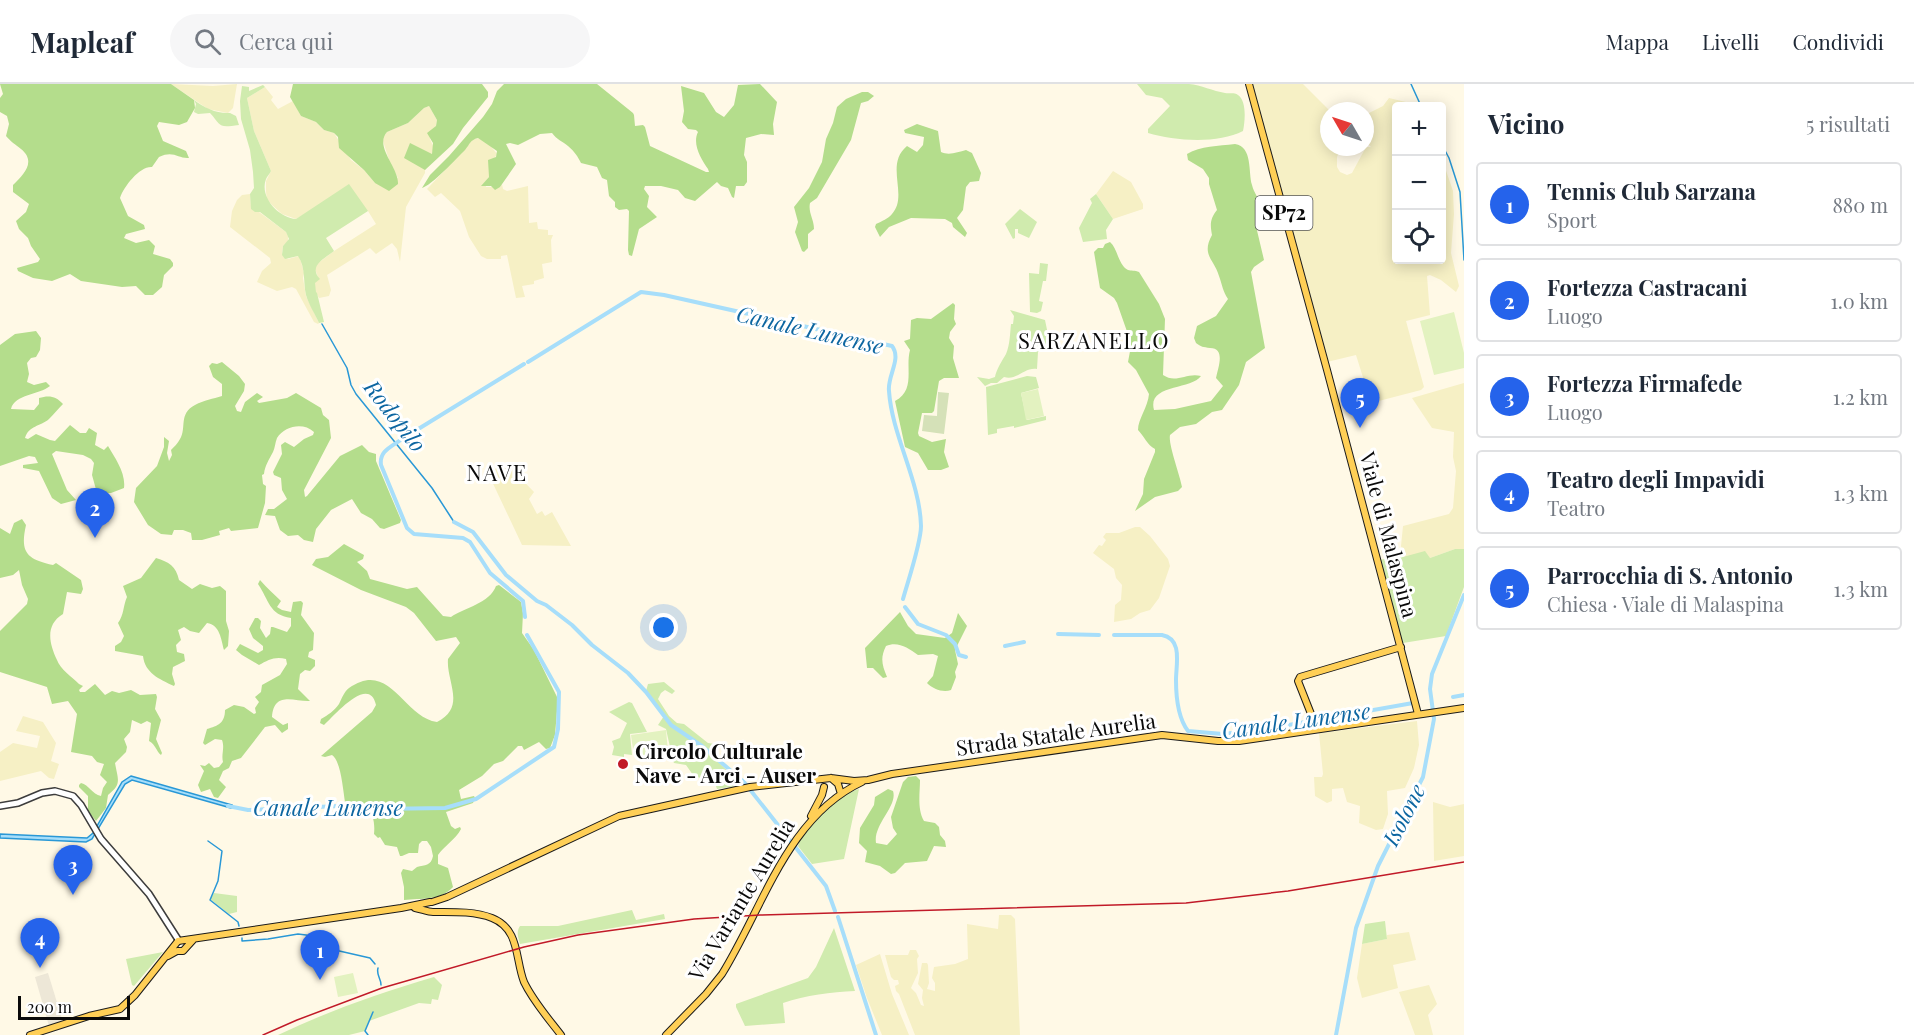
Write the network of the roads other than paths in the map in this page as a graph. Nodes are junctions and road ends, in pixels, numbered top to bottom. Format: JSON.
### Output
{"nodes":[{"id":1,"x":1249,"y":84,"type":"edge"},
{"id":2,"x":1401,"y":647,"type":"junction"},
{"id":3,"x":1464,"y":708,"type":"edge"},
{"id":4,"x":1421,"y":714,"type":"junction"},
{"id":5,"x":1315,"y":723,"type":"junction"},
{"id":6,"x":831,"y":778,"type":"junction"},
{"id":7,"x":813,"y":780,"type":"junction"},
{"id":8,"x":868,"y":780,"type":"junction"},
{"id":9,"x":824,"y":787,"type":"junction"},
{"id":10,"x":852,"y":788,"type":"joint"},
{"id":11,"x":840,"y":795,"type":"junction"},
{"id":12,"x":0,"y":806,"type":"edge"},
{"id":13,"x":804,"y":827,"type":"junction"},
{"id":14,"x":446,"y":897,"type":"junction"},
{"id":15,"x":437,"y":908,"type":"junction"},
{"id":16,"x":179,"y":945,"type":"junction"},
{"id":17,"x":30,"y":1035,"type":"edge"},
{"id":18,"x":561,"y":1035,"type":"edge"},
{"id":19,"x":666,"y":1035,"type":"edge"}],
"edges":[{"from":1,"to":2,"type":"main road","name":"Viale di Malaspina","number":"SP72"},
{"from":2,"to":4,"type":"main road","number":"SP72"},
{"from":2,"to":5,"type":"main road"},
{"from":3,"to":4,"type":"main road","name":"Strada Statale Aurelia"},
{"from":4,"to":5,"type":"main road","name":"Strada Statale Aurelia"},
{"from":5,"to":8,"type":"main road","name":"Strada Statale Aurelia"},
{"from":6,"to":7,"type":"main road","name":"Strada Statale Aurelia"},
{"from":6,"to":8,"type":"main road","name":"Strada Statale Aurelia"},
{"from":6,"to":11,"type":"main road"},
{"from":7,"to":9,"type":"main road"},
{"from":7,"to":14,"type":"main road","name":"Strada Statale Aurelia"},
{"from":8,"to":10,"type":"main road","name":"Strada Statale Aurelia"},
{"from":9,"to":11,"type":"main road"},
{"from":9,"to":13,"type":"main road"},
{"from":10,"to":11,"type":"main road","name":"Via Variante Aurelia"},
{"from":11,"to":13,"type":"main road","name":"Via Variante Aurelia"},
{"from":12,"to":16,"type":"street"},
{"from":13,"to":19,"type":"main road","name":"Via Variante Aurelia"},
{"from":14,"to":15,"type":"main road","name":"Strada Statale Aurelia"},
{"from":14,"to":15,"type":"main road"},
{"from":15,"to":16,"type":"main road","name":"Strada Statale Aurelia"},
{"from":15,"to":18,"type":"main road"},
{"from":16,"to":17,"type":"main road"}]}
